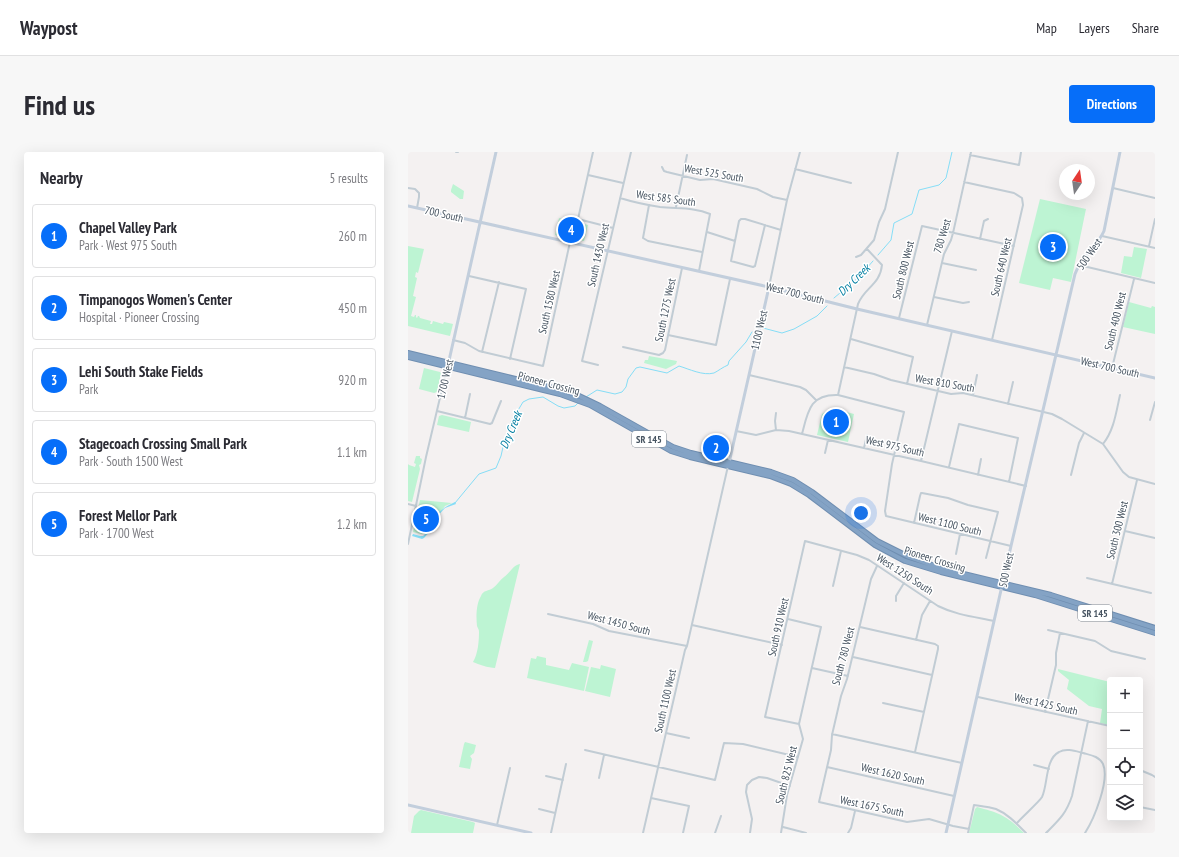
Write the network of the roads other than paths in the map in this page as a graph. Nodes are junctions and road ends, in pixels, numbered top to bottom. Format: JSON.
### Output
{"nodes":[{"id":1,"x":496,"y":152,"type":"edge"},
{"id":2,"x":593,"y":152,"type":"edge"},
{"id":3,"x":631,"y":152,"type":"edge"},
{"id":4,"x":800,"y":152,"type":"edge"},
{"id":5,"x":898,"y":152,"type":"edge"},
{"id":6,"x":1021,"y":152,"type":"edge"},
{"id":7,"x":1120,"y":152,"type":"edge"},
{"id":8,"x":971,"y":153,"type":"edge"},
{"id":9,"x":687,"y":154,"type":"dead end"},
{"id":10,"x":662,"y":167,"type":"dead end"},
{"id":11,"x":796,"y":169,"type":"junction"},
{"id":12,"x":588,"y":175,"type":"junction"},
{"id":13,"x":682,"y":176,"type":"junction"},
{"id":14,"x":964,"y":182,"type":"junction"},
{"id":15,"x":624,"y":183,"type":"junction"},
{"id":16,"x":851,"y":183,"type":"dead end"},
{"id":17,"x":408,"y":188,"type":"edge"},
{"id":18,"x":1113,"y":188,"type":"junction"},
{"id":19,"x":620,"y":198,"type":"junction"},
{"id":20,"x":1155,"y":198,"type":"edge"},
{"id":21,"x":787,"y":200,"type":"junction"},
{"id":22,"x":649,"y":205,"type":"junction"},
{"id":23,"x":408,"y":206,"type":"edge"},
{"id":24,"x":676,"y":207,"type":"junction"},
{"id":25,"x":417,"y":208,"type":"junction"},
{"id":26,"x":988,"y":219,"type":"dead end"},
{"id":27,"x":1155,"y":219,"type":"edge"},
{"id":28,"x":480,"y":222,"type":"junction"},
{"id":29,"x":765,"y":225,"type":"junction"},
{"id":30,"x":613,"y":228,"type":"junction"},
{"id":31,"x":781,"y":230,"type":"junction"},
{"id":32,"x":707,"y":232,"type":"junction"},
{"id":33,"x":953,"y":233,"type":"junction"},
{"id":34,"x":1102,"y":236,"type":"junction"},
{"id":35,"x":980,"y":239,"type":"junction"},
{"id":36,"x":570,"y":242,"type":"junction"},
{"id":37,"x":735,"y":242,"type":"junction"},
{"id":38,"x":1014,"y":246,"type":"junction"},
{"id":39,"x":1149,"y":246,"type":"junction"},
{"id":40,"x":1155,"y":248,"type":"edge"},
{"id":41,"x":867,"y":249,"type":"junction"},
{"id":42,"x":607,"y":251,"type":"junction"},
{"id":43,"x":702,"y":252,"type":"junction"},
{"id":44,"x":856,"y":257,"type":"dead end"},
{"id":45,"x":942,"y":263,"type":"junction"},
{"id":46,"x":1079,"y":265,"type":"junction"},
{"id":47,"x":682,"y":268,"type":"junction"},
{"id":48,"x":976,"y":270,"type":"dead end"},
{"id":49,"x":699,"y":272,"type":"junction"},
{"id":50,"x":468,"y":276,"type":"junction"},
{"id":51,"x":730,"y":279,"type":"junction"},
{"id":52,"x":1134,"y":279,"type":"junction"},
{"id":53,"x":499,"y":282,"type":"junction"},
{"id":54,"x":1155,"y":283,"type":"edge"},
{"id":55,"x":769,"y":287,"type":"junction"},
{"id":56,"x":934,"y":297,"type":"junction"},
{"id":57,"x":969,"y":302,"type":"dead end"},
{"id":58,"x":857,"y":309,"type":"junction"},
{"id":59,"x":899,"y":318,"type":"junction"},
{"id":60,"x":927,"y":325,"type":"junction"},
{"id":61,"x":952,"y":330,"type":"junction"},
{"id":62,"x":668,"y":335,"type":"junction"},
{"id":63,"x":850,"y":339,"type":"junction"},
{"id":64,"x":453,"y":340,"type":"junction"},
{"id":65,"x":992,"y":340,"type":"junction"},
{"id":66,"x":623,"y":347,"type":"dead end"},
{"id":67,"x":482,"y":352,"type":"junction"},
{"id":68,"x":408,"y":353,"type":"edge"},
{"id":69,"x":1056,"y":355,"type":"junction"},
{"id":70,"x":408,"y":357,"type":"edge"},
{"id":71,"x":510,"y":359,"type":"junction"},
{"id":72,"x":448,"y":365,"type":"junction"},
{"id":73,"x":598,"y":365,"type":"dead end"},
{"id":74,"x":844,"y":367,"type":"junction"},
{"id":75,"x":1112,"y":368,"type":"junction"},
{"id":76,"x":749,"y":375,"type":"junction"},
{"id":77,"x":977,"y":375,"type":"dead end"},
{"id":78,"x":1155,"y":378,"type":"edge"},
{"id":79,"x":1013,"y":382,"type":"dead end"},
{"id":80,"x":907,"y":384,"type":"junction"},
{"id":81,"x":938,"y":391,"type":"junction"},
{"id":82,"x":470,"y":394,"type":"dead end"},
{"id":83,"x":838,"y":395,"type":"junction"},
{"id":84,"x":1120,"y":395,"type":"dead end"},
{"id":85,"x":973,"y":396,"type":"junction"},
{"id":86,"x":816,"y":400,"type":"junction"},
{"id":87,"x":501,"y":401,"type":"dead end"},
{"id":88,"x":1155,"y":402,"type":"edge"},
{"id":89,"x":1008,"y":404,"type":"junction"},
{"id":90,"x":437,"y":411,"type":"junction"},
{"id":91,"x":1043,"y":412,"type":"junction"},
{"id":92,"x":776,"y":413,"type":"dead end"},
{"id":93,"x":465,"y":418,"type":"junction"},
{"id":94,"x":1150,"y":420,"type":"dead end"},
{"id":95,"x":776,"y":430,"type":"junction"},
{"id":96,"x":736,"y":431,"type":"junction"},
{"id":97,"x":1084,"y":433,"type":"junction"},
{"id":98,"x":802,"y":434,"type":"junction"},
{"id":99,"x":867,"y":435,"type":"dead end"},
{"id":100,"x":828,"y":440,"type":"junction"},
{"id":101,"x":1103,"y":444,"type":"junction"},
{"id":102,"x":864,"y":448,"type":"junction"},
{"id":103,"x":825,"y":453,"type":"dead end"},
{"id":104,"x":894,"y":454,"type":"junction"},
{"id":105,"x":982,"y":459,"type":"dead end"},
{"id":106,"x":921,"y":461,"type":"junction"},
{"id":107,"x":729,"y":464,"type":"junction"},
{"id":108,"x":949,"y":467,"type":"junction"},
{"id":109,"x":978,"y":475,"type":"junction"},
{"id":110,"x":1071,"y":475,"type":"dead end"},
{"id":111,"x":1137,"y":480,"type":"junction"},
{"id":112,"x":1009,"y":482,"type":"junction"},
{"id":113,"x":1155,"y":484,"type":"edge"},
{"id":114,"x":1026,"y":486,"type":"junction"},
{"id":115,"x":720,"y":503,"type":"joint"},
{"id":116,"x":408,"y":504,"type":"edge"},
{"id":117,"x":416,"y":506,"type":"junction"},
{"id":118,"x":914,"y":523,"type":"junction"},
{"id":119,"x":1125,"y":531,"type":"junction"},
{"id":120,"x":960,"y":534,"type":"junction"},
{"id":121,"x":1155,"y":538,"type":"edge"},
{"id":122,"x":990,"y":541,"type":"junction"},
{"id":123,"x":805,"y":542,"type":"joint"},
{"id":124,"x":408,"y":544,"type":"edge"},
{"id":125,"x":1011,"y":546,"type":"junction"},
{"id":126,"x":841,"y":551,"type":"junction"},
{"id":127,"x":956,"y":554,"type":"dead end"},
{"id":128,"x":986,"y":558,"type":"dead end"},
{"id":129,"x":878,"y":566,"type":"junction"},
{"id":130,"x":1087,"y":578,"type":"dead end"},
{"id":131,"x":904,"y":583,"type":"junction"},
{"id":132,"x":1003,"y":584,"type":"junction"},
{"id":133,"x":1112,"y":584,"type":"junction"},
{"id":134,"x":833,"y":586,"type":"dead end"},
{"id":135,"x":1151,"y":593,"type":"dead end"},
{"id":136,"x":896,"y":601,"type":"dead end"},
{"id":137,"x":930,"y":601,"type":"junction"},
{"id":138,"x":548,"y":614,"type":"dead end"},
{"id":139,"x":788,"y":619,"type":"junction"},
{"id":140,"x":994,"y":621,"type":"junction"},
{"id":141,"x":692,"y":625,"type":"junction"},
{"id":142,"x":860,"y":627,"type":"junction"},
{"id":143,"x":1155,"y":628,"type":"edge"},
{"id":144,"x":1048,"y":630,"type":"dead end"},
{"id":145,"x":1155,"y":633,"type":"edge"},
{"id":146,"x":1060,"y":634,"type":"junction"},
{"id":147,"x":916,"y":640,"type":"junction"},
{"id":148,"x":782,"y":645,"type":"junction"},
{"id":149,"x":687,"y":646,"type":"junction"},
{"id":150,"x":853,"y":656,"type":"junction"},
{"id":151,"x":1145,"y":659,"type":"dead end"},
{"id":152,"x":812,"y":668,"type":"junction"},
{"id":153,"x":932,"y":675,"type":"junction"},
{"id":154,"x":848,"y":676,"type":"junction"},
{"id":155,"x":978,"y":697,"type":"junction"},
{"id":156,"x":883,"y":703,"type":"dead end"},
{"id":157,"x":924,"y":712,"type":"junction"},
{"id":158,"x":1045,"y":712,"type":"junction"},
{"id":159,"x":1088,"y":721,"type":"junction"},
{"id":160,"x":799,"y":724,"type":"junction"},
{"id":161,"x":1107,"y":725,"type":"edge"},
{"id":162,"x":666,"y":733,"type":"junction"},
{"id":163,"x":832,"y":734,"type":"junction"},
{"id":164,"x":689,"y":738,"type":"dead end"},
{"id":165,"x":585,"y":750,"type":"dead end"},
{"id":166,"x":915,"y":752,"type":"junction"},
{"id":167,"x":1082,"y":753,"type":"junction"},
{"id":168,"x":604,"y":754,"type":"junction"},
{"id":169,"x":798,"y":757,"type":"junction"},
{"id":170,"x":962,"y":763,"type":"junction"},
{"id":171,"x":566,"y":764,"type":"dead end"},
{"id":172,"x":1034,"y":765,"type":"dead end"},
{"id":173,"x":658,"y":767,"type":"junction"},
{"id":174,"x":827,"y":767,"type":"junction"},
{"id":175,"x":510,"y":768,"type":"dead end"},
{"id":176,"x":1049,"y":769,"type":"junction"},
{"id":177,"x":1143,"y":771,"type":"edge"},
{"id":178,"x":546,"y":776,"type":"dead end"},
{"id":179,"x":1155,"y":777,"type":"edge"},
{"id":180,"x":598,"y":778,"type":"dead end"},
{"id":181,"x":563,"y":780,"type":"junction"},
{"id":182,"x":790,"y":786,"type":"junction"},
{"id":183,"x":955,"y":796,"type":"junction"},
{"id":184,"x":651,"y":798,"type":"junction"},
{"id":185,"x":818,"y":802,"type":"joint"},
{"id":186,"x":408,"y":805,"type":"edge"},
{"id":187,"x":1143,"y":808,"type":"edge"},
{"id":188,"x":539,"y":809,"type":"dead end"},
{"id":189,"x":1155,"y":810,"type":"edge"},
{"id":190,"x":855,"y":811,"type":"junction"},
{"id":191,"x":555,"y":813,"type":"junction"},
{"id":192,"x":721,"y":816,"type":"dead end"},
{"id":193,"x":1017,"y":823,"type":"junction"},
{"id":194,"x":497,"y":825,"type":"junction"},
{"id":195,"x":948,"y":825,"type":"junction"},
{"id":196,"x":783,"y":827,"type":"junction"},
{"id":197,"x":969,"y":829,"type":"junction"},
{"id":198,"x":531,"y":833,"type":"edge"},
{"id":199,"x":551,"y":833,"type":"edge"},
{"id":200,"x":643,"y":833,"type":"edge"},
{"id":201,"x":682,"y":833,"type":"edge"},
{"id":202,"x":716,"y":833,"type":"edge"},
{"id":203,"x":750,"y":833,"type":"edge"},
{"id":204,"x":781,"y":833,"type":"edge"},
{"id":205,"x":806,"y":833,"type":"edge"},
{"id":206,"x":848,"y":833,"type":"edge"},
{"id":207,"x":946,"y":833,"type":"edge"},
{"id":208,"x":968,"y":833,"type":"edge"},
{"id":209,"x":1026,"y":833,"type":"edge"},
{"id":210,"x":1046,"y":833,"type":"edge"},
{"id":211,"x":1084,"y":833,"type":"edge"}],
"edges":[{"from":1,"to":28,"type":"street","name":"1700 West"},
{"from":2,"to":12,"type":"street"},
{"from":3,"to":15,"type":"street","name":"South 1430 West"},
{"from":4,"to":11,"type":"street","name":"1100 West"},
{"from":5,"to":41,"type":"street"},
{"from":6,"to":8,"type":"street"},
{"from":7,"to":18,"type":"street","name":"500 West"},
{"from":8,"to":14,"type":"street","name":"780 West"},
{"from":9,"to":13,"type":"street"},
{"from":10,"to":13,"type":"street","name":"West 525 South"},
{"from":11,"to":16,"type":"street"},
{"from":11,"to":21,"type":"street","name":"1100 West"},
{"from":12,"to":15,"type":"street"},
{"from":12,"to":30,"type":"street"},
{"from":13,"to":21,"type":"street","name":"West 525 South"},
{"from":13,"to":24,"type":"street"},
{"from":14,"to":33,"type":"street","name":"780 West"},
{"from":14,"to":38,"type":"street","name":"South 640 West"},
{"from":15,"to":19,"type":"street","name":"South 1430 West"},
{"from":17,"to":25,"type":"street"},
{"from":18,"to":20,"type":"street"},
{"from":18,"to":34,"type":"street","name":"500 West"},
{"from":19,"to":22,"type":"street","name":"West 585 South"},
{"from":19,"to":30,"type":"street","name":"South 1430 West"},
{"from":21,"to":31,"type":"street","name":"1100 West"},
{"from":22,"to":24,"type":"street","name":"West 585 South"},
{"from":22,"to":43,"type":"street"},
{"from":23,"to":25,"type":"street","name":"700 South"},
{"from":24,"to":32,"type":"street","name":"West 585 South"},
{"from":25,"to":28,"type":"street","name":"700 South"},
{"from":26,"to":35,"type":"street"},
{"from":27,"to":39,"type":"street"},
{"from":28,"to":36,"type":"street","name":"West 700 South"},
{"from":28,"to":50,"type":"street","name":"1700 West"},
{"from":29,"to":31,"type":"street"},
{"from":29,"to":37,"type":"street"},
{"from":29,"to":37,"type":"street"},
{"from":30,"to":42,"type":"street","name":"South 1430 West"},
{"from":31,"to":55,"type":"street","name":"1100 West"},
{"from":32,"to":37,"type":"street"},
{"from":32,"to":43,"type":"street"},
{"from":33,"to":35,"type":"street"},
{"from":33,"to":45,"type":"street","name":"780 West"},
{"from":33,"to":59,"type":"street","name":"South 800 West"},
{"from":34,"to":39,"type":"street"},
{"from":34,"to":46,"type":"street","name":"500 West"},
{"from":35,"to":38,"type":"street"},
{"from":36,"to":42,"type":"street","name":"West 700 South"},
{"from":36,"to":71,"type":"street","name":"South 1580 West"},
{"from":38,"to":65,"type":"street","name":"South 640 West"},
{"from":39,"to":40,"type":"street"},
{"from":41,"to":44,"type":"street"},
{"from":41,"to":58,"type":"street"},
{"from":42,"to":47,"type":"street","name":"West 700 South"},
{"from":42,"to":73,"type":"street","name":"South 1430 West"},
{"from":43,"to":49,"type":"street"},
{"from":45,"to":48,"type":"street"},
{"from":45,"to":56,"type":"street","name":"780 West"},
{"from":46,"to":52,"type":"street"},
{"from":46,"to":69,"type":"street","name":"500 West"},
{"from":47,"to":49,"type":"street","name":"West 700 South"},
{"from":47,"to":62,"type":"street","name":"South 1275 West"},
{"from":49,"to":51,"type":"street","name":"West 700 South"},
{"from":50,"to":53,"type":"street"},
{"from":50,"to":64,"type":"street","name":"1700 West"},
{"from":51,"to":55,"type":"street","name":"West 700 South"},
{"from":51,"to":62,"type":"street"},
{"from":52,"to":54,"type":"street"},
{"from":52,"to":75,"type":"street","name":"South 400 West"},
{"from":53,"to":67,"type":"street"},
{"from":53,"to":71,"type":"street"},
{"from":55,"to":58,"type":"street","name":"West 700 South"},
{"from":55,"to":76,"type":"street","name":"1100 West"},
{"from":56,"to":57,"type":"street"},
{"from":56,"to":60,"type":"street","name":"780 West"},
{"from":58,"to":59,"type":"street","name":"West 700 South"},
{"from":58,"to":63,"type":"street"},
{"from":59,"to":60,"type":"street","name":"West 700 South"},
{"from":60,"to":61,"type":"street","name":"West 700 South"},
{"from":61,"to":65,"type":"street","name":"West 700 South"},
{"from":61,"to":81,"type":"street"},
{"from":62,"to":66,"type":"street","name":"South 1275 West"},
{"from":63,"to":74,"type":"street"},
{"from":63,"to":80,"type":"street"},
{"from":64,"to":67,"type":"street"},
{"from":64,"to":72,"type":"street","name":"1700 West"},
{"from":65,"to":69,"type":"street","name":"West 700 South"},
{"from":67,"to":71,"type":"street"},
{"from":68,"to":72,"type":"highway","number":"SR 145"},
{"from":69,"to":75,"type":"street","name":"West 700 South"},
{"from":69,"to":91,"type":"street","name":"500 West"},
{"from":70,"to":72,"type":"highway","name":"Pioneer Crossing","number":"SR 145"},
{"from":72,"to":90,"type":"street","name":"1700 West"},
{"from":72,"to":107,"type":"highway","name":"Pioneer Crossing","number":"SR 145"},
{"from":74,"to":80,"type":"street","name":"West 810 South"},
{"from":74,"to":83,"type":"street"},
{"from":75,"to":78,"type":"street","name":"West 700 South"},
{"from":76,"to":86,"type":"street"},
{"from":76,"to":96,"type":"street","name":"1100 West"},
{"from":77,"to":85,"type":"street"},
{"from":79,"to":89,"type":"street"},
{"from":80,"to":81,"type":"street","name":"West 810 South"},
{"from":81,"to":85,"type":"street","name":"West 810 South"},
{"from":81,"to":106,"type":"street"},
{"from":82,"to":93,"type":"street"},
{"from":83,"to":86,"type":"street"},
{"from":83,"to":104,"type":"street"},
{"from":84,"to":101,"type":"street"},
{"from":85,"to":89,"type":"street","name":"West 810 South"},
{"from":86,"to":98,"type":"street"},
{"from":87,"to":93,"type":"street"},
{"from":88,"to":94,"type":"street"},
{"from":89,"to":91,"type":"street","name":"West 810 South"},
{"from":90,"to":93,"type":"street"},
{"from":90,"to":117,"type":"street","name":"1700 West"},
{"from":91,"to":97,"type":"street","name":"West 810 South"},
{"from":91,"to":114,"type":"street","name":"500 West"},
{"from":92,"to":95,"type":"street"},
{"from":95,"to":96,"type":"street","name":"West 975 South"},
{"from":95,"to":98,"type":"street","name":"West 975 South"},
{"from":96,"to":107,"type":"street","name":"1100 West"},
{"from":97,"to":101,"type":"street","name":"West 810 South"},
{"from":97,"to":110,"type":"street"},
{"from":98,"to":100,"type":"street","name":"West 975 South"},
{"from":99,"to":102,"type":"street"},
{"from":100,"to":102,"type":"street","name":"West 975 South"},
{"from":100,"to":103,"type":"street"},
{"from":101,"to":111,"type":"street"},
{"from":102,"to":104,"type":"street","name":"West 975 South"},
{"from":104,"to":106,"type":"street","name":"West 975 South"},
{"from":104,"to":118,"type":"street","name":"West 1100 South"},
{"from":105,"to":109,"type":"street"},
{"from":106,"to":108,"type":"street","name":"West 975 South"},
{"from":107,"to":115,"type":"street","name":"1100 West"},
{"from":107,"to":132,"type":"highway","name":"Pioneer Crossing","number":"SR 145"},
{"from":108,"to":109,"type":"street","name":"West 975 South"},
{"from":108,"to":112,"type":"street"},
{"from":109,"to":112,"type":"street","name":"West 975 South"},
{"from":111,"to":113,"type":"street"},
{"from":111,"to":119,"type":"street","name":"South 300 West"},
{"from":112,"to":114,"type":"street","name":"West 975 South"},
{"from":114,"to":125,"type":"street","name":"500 West"},
{"from":115,"to":141,"type":"street","name":"South 1100 West"},
{"from":116,"to":117,"type":"street"},
{"from":117,"to":124,"type":"street","name":"1700 West"},
{"from":118,"to":120,"type":"street","name":"West 1100 South"},
{"from":118,"to":122,"type":"street"},
{"from":119,"to":121,"type":"street"},
{"from":119,"to":133,"type":"street","name":"South 300 West"},
{"from":120,"to":122,"type":"street","name":"West 1100 South"},
{"from":120,"to":127,"type":"street"},
{"from":122,"to":125,"type":"street","name":"West 1100 South"},
{"from":122,"to":128,"type":"street"},
{"from":123,"to":126,"type":"street","name":"West 1250 South"},
{"from":123,"to":139,"type":"street","name":"South 910 West"},
{"from":125,"to":132,"type":"street","name":"500 West"},
{"from":126,"to":129,"type":"street","name":"West 1250 South"},
{"from":126,"to":134,"type":"street"},
{"from":129,"to":131,"type":"street","name":"West 1250 South"},
{"from":129,"to":142,"type":"street","name":"South 780 West"},
{"from":130,"to":133,"type":"street"},
{"from":131,"to":136,"type":"street"},
{"from":131,"to":137,"type":"street","name":"West 1250 South"},
{"from":132,"to":140,"type":"street","name":"500 West"},
{"from":132,"to":143,"type":"highway","name":"Pioneer Crossing","number":"SR 145"},
{"from":132,"to":145,"type":"highway","name":"Pioneer Crossing","number":"SR 145"},
{"from":133,"to":135,"type":"street"},
{"from":137,"to":140,"type":"street","name":"West 1250 South"},
{"from":137,"to":147,"type":"street"},
{"from":138,"to":149,"type":"street","name":"West 1450 South"},
{"from":139,"to":148,"type":"street","name":"South 910 West"},
{"from":139,"to":152,"type":"street","name":"South 825 West"},
{"from":140,"to":155,"type":"street","name":"500 West"},
{"from":141,"to":148,"type":"street"},
{"from":141,"to":149,"type":"street","name":"South 1100 West"},
{"from":142,"to":147,"type":"street"},
{"from":142,"to":150,"type":"street","name":"South 780 West"},
{"from":144,"to":146,"type":"street"},
{"from":146,"to":151,"type":"street"},
{"from":146,"to":158,"type":"street"},
{"from":147,"to":153,"type":"street"},
{"from":148,"to":160,"type":"street","name":"South 910 West"},
{"from":149,"to":162,"type":"street","name":"South 1100 West"},
{"from":150,"to":153,"type":"street"},
{"from":150,"to":154,"type":"street","name":"South 780 West"},
{"from":152,"to":154,"type":"street"},
{"from":152,"to":160,"type":"street","name":"South 825 West"},
{"from":153,"to":157,"type":"street"},
{"from":154,"to":163,"type":"street","name":"South 780 West"},
{"from":155,"to":158,"type":"street","name":"West 1425 South"},
{"from":155,"to":170,"type":"street","name":"500 West"},
{"from":156,"to":157,"type":"street"},
{"from":157,"to":166,"type":"street"},
{"from":158,"to":159,"type":"street","name":"West 1425 South"},
{"from":159,"to":161,"type":"street","name":"West 1425 South"},
{"from":159,"to":167,"type":"street"},
{"from":160,"to":169,"type":"street","name":"South 825 West"},
{"from":162,"to":164,"type":"street"},
{"from":162,"to":173,"type":"street","name":"South 1100 West"},
{"from":163,"to":166,"type":"street"},
{"from":163,"to":174,"type":"street","name":"South 780 West"},
{"from":165,"to":168,"type":"street"},
{"from":166,"to":170,"type":"street"},
{"from":167,"to":176,"type":"street"},
{"from":167,"to":210,"type":"street"},
{"from":167,"to":211,"type":"street"},
{"from":168,"to":173,"type":"street"},
{"from":168,"to":180,"type":"street"},
{"from":169,"to":173,"type":"street"},
{"from":169,"to":182,"type":"street","name":"South 825 West"},
{"from":170,"to":183,"type":"street","name":"500 West"},
{"from":171,"to":181,"type":"street"},
{"from":172,"to":176,"type":"street"},
{"from":173,"to":184,"type":"street","name":"South 1100 West"},
{"from":174,"to":183,"type":"street","name":"West 1620 South"},
{"from":174,"to":185,"type":"street","name":"South 780 West"},
{"from":175,"to":194,"type":"street"},
{"from":176,"to":193,"type":"street"},
{"from":177,"to":179,"type":"street"},
{"from":178,"to":181,"type":"street"},
{"from":181,"to":191,"type":"street"},
{"from":182,"to":196,"type":"street","name":"South 825 West"},
{"from":182,"to":203,"type":"street"},
{"from":183,"to":195,"type":"street","name":"500 West"},
{"from":184,"to":200,"type":"street","name":"South 1100 West"},
{"from":184,"to":201,"type":"street"},
{"from":185,"to":190,"type":"street","name":"West 1675 South"},
{"from":186,"to":194,"type":"street"},
{"from":187,"to":189,"type":"street"},
{"from":188,"to":191,"type":"street"},
{"from":190,"to":195,"type":"street","name":"West 1675 South"},
{"from":190,"to":206,"type":"street"},
{"from":191,"to":199,"type":"street"},
{"from":192,"to":202,"type":"street"},
{"from":193,"to":197,"type":"street"},
{"from":193,"to":209,"type":"street"},
{"from":194,"to":198,"type":"street"},
{"from":195,"to":197,"type":"street","name":"West 1675 South"},
{"from":195,"to":207,"type":"street","name":"500 West"},
{"from":196,"to":204,"type":"street","name":"South 825 West"},
{"from":196,"to":205,"type":"street"},
{"from":197,"to":208,"type":"street"}]}
